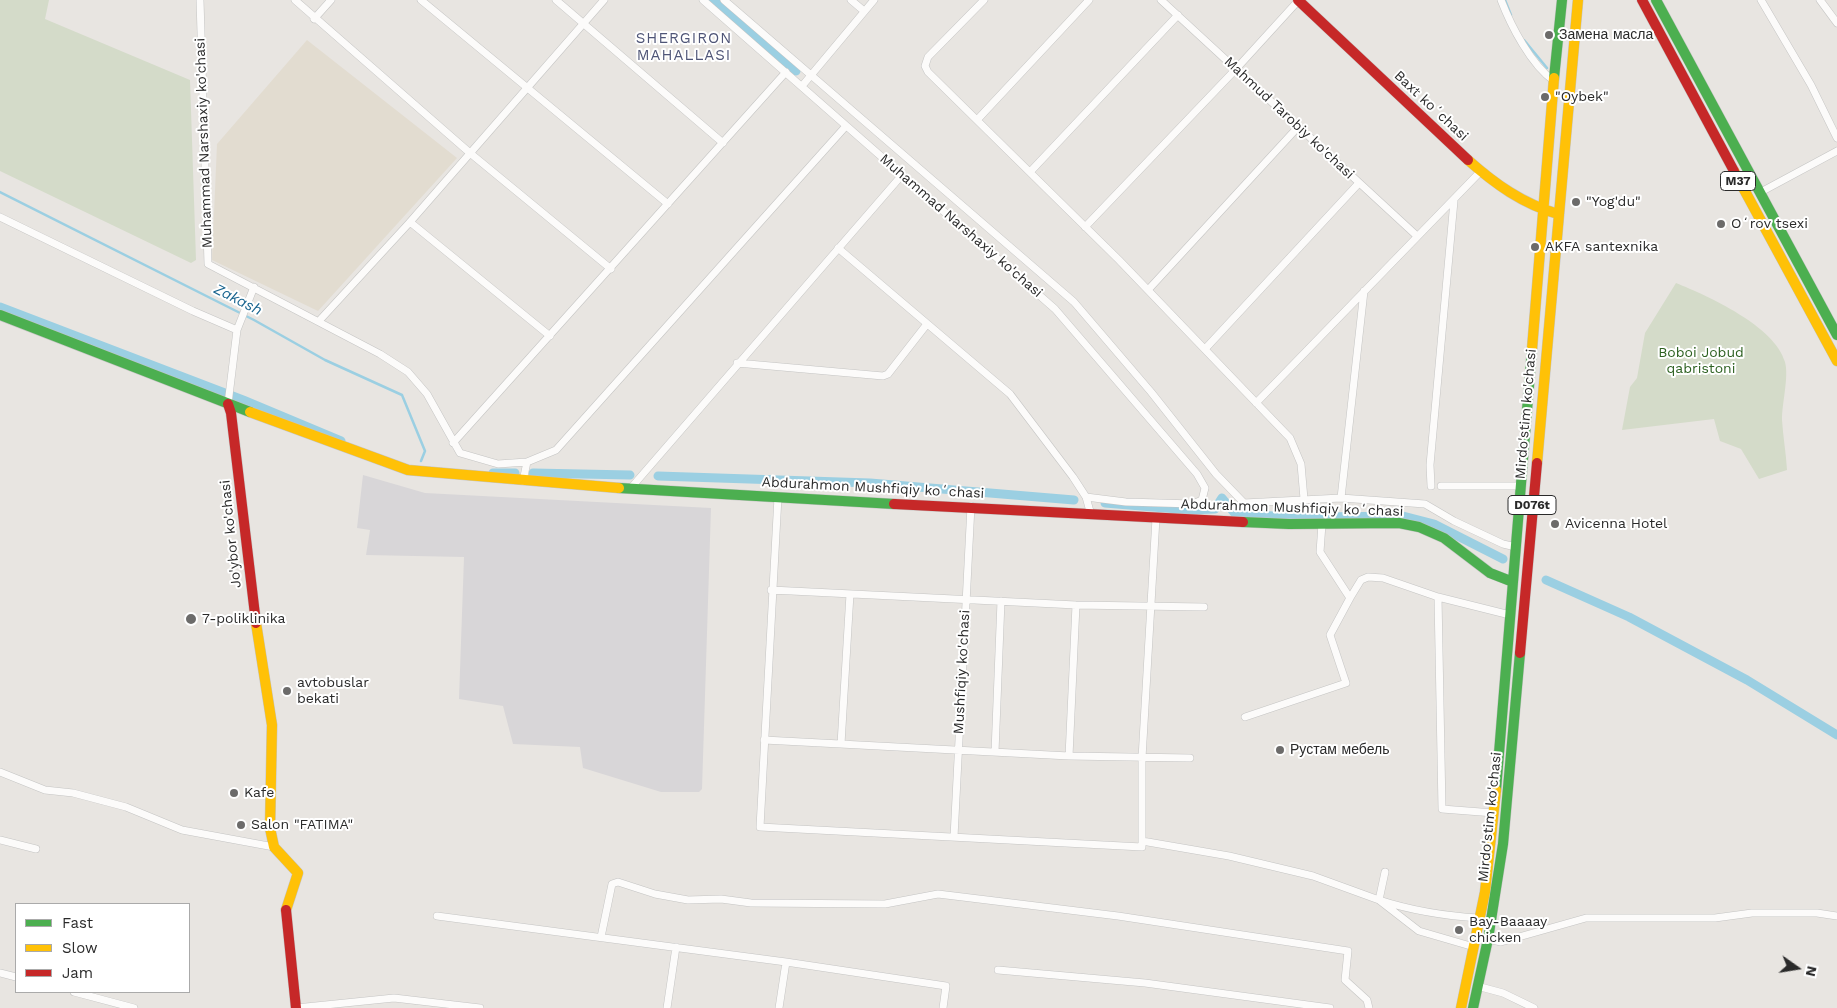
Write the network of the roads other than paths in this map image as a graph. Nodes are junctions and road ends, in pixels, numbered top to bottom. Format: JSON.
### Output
{"nodes":[{"id":1,"x":200,"y":0,"type":"edge"},
{"id":2,"x":295,"y":0,"type":"edge"},
{"id":3,"x":331,"y":0,"type":"edge"},
{"id":4,"x":421,"y":0,"type":"edge"},
{"id":5,"x":556,"y":0,"type":"edge"},
{"id":6,"x":604,"y":0,"type":"edge"},
{"id":7,"x":703,"y":0,"type":"edge"},
{"id":8,"x":724,"y":0,"type":"edge"},
{"id":9,"x":851,"y":0,"type":"edge"},
{"id":10,"x":874,"y":0,"type":"edge"},
{"id":11,"x":984,"y":0,"type":"edge"},
{"id":12,"x":1089,"y":0,"type":"edge"},
{"id":13,"x":1161,"y":0,"type":"edge"},
{"id":14,"x":1298,"y":0,"type":"edge"},
{"id":15,"x":1501,"y":0,"type":"edge"},
{"id":16,"x":1562,"y":0,"type":"edge"},
{"id":17,"x":1578,"y":0,"type":"edge"},
{"id":18,"x":1642,"y":0,"type":"edge"},
{"id":19,"x":1656,"y":0,"type":"edge"},
{"id":20,"x":1761,"y":0,"type":"edge"},
{"id":21,"x":1820,"y":0,"type":"edge"},
{"id":22,"x":864,"y":11,"type":"junction"},
{"id":23,"x":1178,"y":16,"type":"junction"},
{"id":24,"x":314,"y":19,"type":"junction"},
{"id":25,"x":584,"y":23,"type":"junction"},
{"id":26,"x":1837,"y":23,"type":"edge"},
{"id":27,"x":1236,"y":69,"type":"junction"},
{"id":28,"x":786,"y":72,"type":"junction"},
{"id":29,"x":812,"y":75,"type":"junction"},
{"id":30,"x":1554,"y":81,"type":"junction"},
{"id":31,"x":802,"y":86,"type":"junction"},
{"id":32,"x":527,"y":88,"type":"junction"},
{"id":33,"x":977,"y":120,"type":"junction"},
{"id":34,"x":846,"y":126,"type":"junction"},
{"id":35,"x":1298,"y":127,"type":"junction"},
{"id":36,"x":1837,"y":138,"type":"edge"},
{"id":37,"x":723,"y":143,"type":"junction"},
{"id":38,"x":1837,"y":151,"type":"edge"},
{"id":39,"x":470,"y":154,"type":"junction"},
{"id":40,"x":1481,"y":171,"type":"junction"},
{"id":41,"x":1030,"y":172,"type":"junction"},
{"id":42,"x":902,"y":175,"type":"junction"},
{"id":43,"x":1359,"y":183,"type":"junction"},
{"id":44,"x":1759,"y":193,"type":"junction"},
{"id":45,"x":1454,"y":201,"type":"junction"},
{"id":46,"x":668,"y":204,"type":"junction"},
{"id":47,"x":1544,"y":212,"type":"junction"},
{"id":48,"x":1558,"y":214,"type":"junction"},
{"id":49,"x":0,"y":217,"type":"edge"},
{"id":50,"x":410,"y":222,"type":"junction"},
{"id":51,"x":1086,"y":227,"type":"junction"},
{"id":52,"x":1417,"y":236,"type":"junction"},
{"id":53,"x":838,"y":248,"type":"junction"},
{"id":54,"x":611,"y":269,"type":"junction"},
{"id":55,"x":254,"y":288,"type":"junction"},
{"id":56,"x":1148,"y":290,"type":"junction"},
{"id":57,"x":1364,"y":291,"type":"junction"},
{"id":58,"x":0,"y":315,"type":"edge"},
{"id":59,"x":319,"y":321,"type":"junction"},
{"id":60,"x":927,"y":324,"type":"junction"},
{"id":61,"x":237,"y":330,"type":"junction"},
{"id":62,"x":1837,"y":335,"type":"edge"},
{"id":63,"x":550,"y":336,"type":"junction"},
{"id":64,"x":1205,"y":349,"type":"junction"},
{"id":65,"x":1837,"y":361,"type":"edge"},
{"id":66,"x":737,"y":363,"type":"junction"},
{"id":67,"x":228,"y":401,"type":"junction"},
{"id":68,"x":1256,"y":403,"type":"junction"},
{"id":69,"x":453,"y":444,"type":"junction"},
{"id":70,"x":527,"y":462,"type":"junction"},
{"id":71,"x":523,"y":481,"type":"junction"},
{"id":72,"x":1431,"y":486,"type":"dead end"},
{"id":73,"x":1441,"y":486,"type":"dead end"},
{"id":74,"x":1521,"y":486,"type":"junction"},
{"id":75,"x":630,"y":489,"type":"junction"},
{"id":76,"x":778,"y":497,"type":"junction"},
{"id":77,"x":1086,"y":497,"type":"junction"},
{"id":78,"x":1341,"y":498,"type":"junction"},
{"id":79,"x":1304,"y":499,"type":"junction"},
{"id":80,"x":971,"y":506,"type":"junction"},
{"id":81,"x":1091,"y":515,"type":"junction"},
{"id":82,"x":1156,"y":518,"type":"junction"},
{"id":83,"x":1322,"y":524,"type":"junction"},
{"id":84,"x":1516,"y":547,"type":"junction"},
{"id":85,"x":1513,"y":582,"type":"junction"},
{"id":86,"x":772,"y":590,"type":"junction"},
{"id":87,"x":850,"y":594,"type":"junction"},
{"id":88,"x":1438,"y":597,"type":"junction"},
{"id":89,"x":1350,"y":598,"type":"junction"},
{"id":90,"x":965,"y":599,"type":"junction"},
{"id":91,"x":1001,"y":601,"type":"junction"},
{"id":92,"x":1076,"y":605,"type":"junction"},
{"id":93,"x":1150,"y":606,"type":"junction"},
{"id":94,"x":1204,"y":607,"type":"dead end"},
{"id":95,"x":1510,"y":615,"type":"junction"},
{"id":96,"x":1245,"y":717,"type":"dead end"},
{"id":97,"x":764,"y":740,"type":"junction"},
{"id":98,"x":841,"y":744,"type":"junction"},
{"id":99,"x":958,"y":750,"type":"junction"},
{"id":100,"x":995,"y":752,"type":"junction"},
{"id":101,"x":1069,"y":756,"type":"junction"},
{"id":102,"x":1142,"y":758,"type":"junction"},
{"id":103,"x":1190,"y":758,"type":"dead end"},
{"id":104,"x":0,"y":772,"type":"edge"},
{"id":105,"x":1494,"y":813,"type":"junction"},
{"id":106,"x":954,"y":837,"type":"junction"},
{"id":107,"x":0,"y":840,"type":"edge"},
{"id":108,"x":1142,"y":841,"type":"junction"},
{"id":109,"x":274,"y":847,"type":"junction"},
{"id":110,"x":36,"y":849,"type":"dead end"},
{"id":111,"x":1385,"y":872,"type":"dead end"},
{"id":112,"x":1379,"y":900,"type":"junction"},
{"id":113,"x":437,"y":916,"type":"dead end"},
{"id":114,"x":1837,"y":916,"type":"edge"},
{"id":115,"x":1480,"y":918,"type":"junction"},
{"id":116,"x":600,"y":938,"type":"junction"},
{"id":117,"x":1488,"y":940,"type":"junction"},
{"id":118,"x":1475,"y":942,"type":"junction"},
{"id":119,"x":676,"y":947,"type":"junction"},
{"id":120,"x":786,"y":962,"type":"junction"},
{"id":121,"x":998,"y":970,"type":"dead end"},
{"id":122,"x":0,"y":973,"type":"edge"},
{"id":123,"x":15,"y":977,"type":"edge"},
{"id":124,"x":1477,"y":986,"type":"junction"},
{"id":125,"x":78,"y":993,"type":"edge"},
{"id":126,"x":134,"y":1008,"type":"edge"},
{"id":127,"x":296,"y":1008,"type":"edge"},
{"id":128,"x":480,"y":1008,"type":"edge"},
{"id":129,"x":667,"y":1008,"type":"edge"},
{"id":130,"x":779,"y":1008,"type":"edge"},
{"id":131,"x":943,"y":1008,"type":"edge"},
{"id":132,"x":1330,"y":1008,"type":"edge"},
{"id":133,"x":1369,"y":1008,"type":"edge"},
{"id":134,"x":1461,"y":1008,"type":"edge"},
{"id":135,"x":1473,"y":1008,"type":"edge"},
{"id":136,"x":1534,"y":1008,"type":"edge"}],
"edges":[{"from":1,"to":55,"type":"street","name":"Muhammad Narshaxiy ko'chasi"},
{"from":2,"to":24,"type":"street"},
{"from":3,"to":24,"type":"street"},
{"from":4,"to":32,"type":"street"},
{"from":5,"to":25,"type":"street"},
{"from":6,"to":25,"type":"street"},
{"from":7,"to":28,"type":"street","name":"Muhammad Narshaxiy ko'chasi"},
{"from":8,"to":29,"type":"street"},
{"from":9,"to":22,"type":"street"},
{"from":10,"to":22,"type":"street"},
{"from":11,"to":33,"type":"street"},
{"from":12,"to":33,"type":"street"},
{"from":13,"to":23,"type":"street","name":"Mahmud Tarobiy ko'chasi"},
{"from":14,"to":27,"type":"street"},
{"from":14,"to":40,"type":"main road","name":"Baxt koʻchasi"},
{"from":15,"to":30,"type":"street"},
{"from":16,"to":30,"type":"main road","name":"Mirdo'stim ko'chasi","number":"D076t"},
{"from":17,"to":48,"type":"main road","name":"Mirdo'stim ko'chasi","number":"D076t"},
{"from":18,"to":65,"type":"main road","number":"M37"},
{"from":19,"to":44,"type":"main road","number":"M37"},
{"from":20,"to":36,"type":"street"},
{"from":21,"to":26,"type":"street"},
{"from":22,"to":29,"type":"street"},
{"from":23,"to":27,"type":"street","name":"Mahmud Tarobiy ko'chasi"},
{"from":23,"to":41,"type":"street"},
{"from":24,"to":39,"type":"street"},
{"from":25,"to":32,"type":"street"},
{"from":25,"to":37,"type":"street"},
{"from":27,"to":35,"type":"street","name":"Mahmud Tarobiy ko'chasi"},
{"from":27,"to":51,"type":"street"},
{"from":28,"to":31,"type":"street","name":"Muhammad Narshaxiy ko'chasi"},
{"from":28,"to":37,"type":"street"},
{"from":29,"to":31,"type":"street"},
{"from":29,"to":79,"type":"street"},
{"from":30,"to":47,"type":"main road","name":"Mirdo'stim ko'chasi","number":"D076t"},
{"from":31,"to":34,"type":"street","name":"Muhammad Narshaxiy ko'chasi"},
{"from":32,"to":39,"type":"street"},
{"from":32,"to":46,"type":"street"},
{"from":33,"to":41,"type":"street"},
{"from":34,"to":42,"type":"street","name":"Muhammad Narshaxiy ko'chasi"},
{"from":34,"to":70,"type":"street"},
{"from":35,"to":43,"type":"street","name":"Mahmud Tarobiy ko'chasi"},
{"from":35,"to":56,"type":"street"},
{"from":37,"to":46,"type":"street"},
{"from":38,"to":44,"type":"street"},
{"from":39,"to":50,"type":"street"},
{"from":39,"to":54,"type":"street"},
{"from":40,"to":45,"type":"street"},
{"from":40,"to":47,"type":"main road","name":"Baxt koʻchasi"},
{"from":41,"to":51,"type":"street"},
{"from":42,"to":53,"type":"street"},
{"from":42,"to":77,"type":"street","name":"Muhammad Narshaxiy ko'chasi"},
{"from":43,"to":52,"type":"street","name":"Mahmud Tarobiy ko'chasi"},
{"from":43,"to":64,"type":"street"},
{"from":44,"to":62,"type":"main road","number":"M37"},
{"from":45,"to":52,"type":"street"},
{"from":45,"to":72,"type":"street"},
{"from":46,"to":54,"type":"street"},
{"from":47,"to":48,"type":"main road","name":"Baxt koʻchasi"},
{"from":47,"to":74,"type":"main road","name":"Mirdo'stim ko'chasi","number":"D076t"},
{"from":48,"to":117,"type":"main road","name":"Mirdo'stim ko'chasi","number":"D076t"},
{"from":49,"to":61,"type":"street"},
{"from":50,"to":59,"type":"street"},
{"from":50,"to":63,"type":"street"},
{"from":51,"to":56,"type":"street"},
{"from":52,"to":57,"type":"street"},
{"from":53,"to":60,"type":"street"},
{"from":53,"to":66,"type":"street"},
{"from":54,"to":63,"type":"street"},
{"from":55,"to":59,"type":"street"},
{"from":55,"to":61,"type":"street"},
{"from":56,"to":64,"type":"street"},
{"from":57,"to":68,"type":"street"},
{"from":57,"to":78,"type":"street"},
{"from":58,"to":67,"type":"main road","name":"Abdurahmon Mushfiqiy koʻchasi"},
{"from":59,"to":69,"type":"street"},
{"from":60,"to":66,"type":"street"},
{"from":60,"to":77,"type":"street"},
{"from":61,"to":67,"type":"street"},
{"from":63,"to":69,"type":"street"},
{"from":64,"to":68,"type":"street"},
{"from":66,"to":75,"type":"street"},
{"from":67,"to":71,"type":"main road","name":"Abdurahmon Mushfiqiy koʻchasi"},
{"from":67,"to":109,"type":"main road","name":"Jo'ybor ko'chasi"},
{"from":68,"to":79,"type":"street"},
{"from":69,"to":70,"type":"street"},
{"from":70,"to":71,"type":"street"},
{"from":71,"to":75,"type":"main road","name":"Abdurahmon Mushfiqiy koʻchasi"},
{"from":73,"to":74,"type":"street"},
{"from":74,"to":84,"type":"main road","name":"Mirdo'stim ko'chasi","number":"D076t"},
{"from":75,"to":76,"type":"main road","name":"Abdurahmon Mushfiqiy koʻchasi"},
{"from":76,"to":80,"type":"main road","name":"Abdurahmon Mushfiqiy koʻchasi"},
{"from":76,"to":86,"type":"street"},
{"from":77,"to":81,"type":"street"},
{"from":78,"to":79,"type":"street"},
{"from":78,"to":84,"type":"street"},
{"from":80,"to":81,"type":"main road","name":"Abdurahmon Mushfiqiy koʻchasi"},
{"from":80,"to":90,"type":"street","name":"Mushfiqiy ko'chasi"},
{"from":81,"to":82,"type":"main road","name":"Abdurahmon Mushfiqiy koʻchasi"},
{"from":82,"to":83,"type":"main road","name":"Abdurahmon Mushfiqiy koʻchasi"},
{"from":82,"to":93,"type":"street"},
{"from":83,"to":85,"type":"main road","name":"Abdurahmon Mushfiqiy koʻchasi"},
{"from":83,"to":89,"type":"street"},
{"from":84,"to":85,"type":"main road","name":"Mirdo'stim ko'chasi","number":"D076t"},
{"from":85,"to":95,"type":"main road","name":"Mirdo'stim ko'chasi","number":"D076t"},
{"from":86,"to":87,"type":"street"},
{"from":86,"to":97,"type":"street"},
{"from":87,"to":90,"type":"street"},
{"from":87,"to":98,"type":"street"},
{"from":88,"to":89,"type":"street"},
{"from":88,"to":95,"type":"street"},
{"from":88,"to":105,"type":"street"},
{"from":89,"to":96,"type":"street"},
{"from":90,"to":91,"type":"street"},
{"from":90,"to":99,"type":"street","name":"Mushfiqiy ko'chasi"},
{"from":91,"to":92,"type":"street"},
{"from":91,"to":100,"type":"street"},
{"from":92,"to":93,"type":"street"},
{"from":92,"to":101,"type":"street"},
{"from":93,"to":94,"type":"street"},
{"from":93,"to":102,"type":"street"},
{"from":95,"to":105,"type":"main road","name":"Mirdo'stim ko'chasi","number":"D076t"},
{"from":97,"to":98,"type":"street"},
{"from":97,"to":106,"type":"street"},
{"from":98,"to":99,"type":"street"},
{"from":99,"to":100,"type":"street"},
{"from":99,"to":106,"type":"street","name":"Mushfiqiy ko'chasi"},
{"from":100,"to":101,"type":"street"},
{"from":101,"to":102,"type":"street"},
{"from":102,"to":103,"type":"street"},
{"from":102,"to":108,"type":"street"},
{"from":104,"to":109,"type":"street"},
{"from":105,"to":115,"type":"main road","name":"Mirdo'stim ko'chasi","number":"D076t"},
{"from":106,"to":108,"type":"street"},
{"from":107,"to":110,"type":"street"},
{"from":108,"to":112,"type":"street"},
{"from":109,"to":127,"type":"main road"},
{"from":111,"to":112,"type":"street"},
{"from":112,"to":115,"type":"street"},
{"from":112,"to":118,"type":"street"},
{"from":113,"to":116,"type":"street"},
{"from":114,"to":117,"type":"street"},
{"from":115,"to":118,"type":"main road","name":"Mirdo'stim ko'chasi","number":"D076t"},
{"from":116,"to":119,"type":"street"},
{"from":116,"to":133,"type":"street"},
{"from":117,"to":118,"type":"main road"},
{"from":117,"to":124,"type":"main road","name":"Mirdo'stim ko'chasi","number":"D076t"},
{"from":118,"to":134,"type":"main road","name":"Mirdo'stim ko'chasi","number":"D076t"},
{"from":119,"to":120,"type":"street"},
{"from":119,"to":129,"type":"street"},
{"from":120,"to":130,"type":"street"},
{"from":120,"to":131,"type":"street"},
{"from":121,"to":132,"type":"street"},
{"from":122,"to":123,"type":"street"},
{"from":124,"to":135,"type":"main road","name":"Mirdo'stim ko'chasi","number":"D076t"},
{"from":124,"to":136,"type":"street"},
{"from":125,"to":126,"type":"street"},
{"from":127,"to":128,"type":"street"}]}
